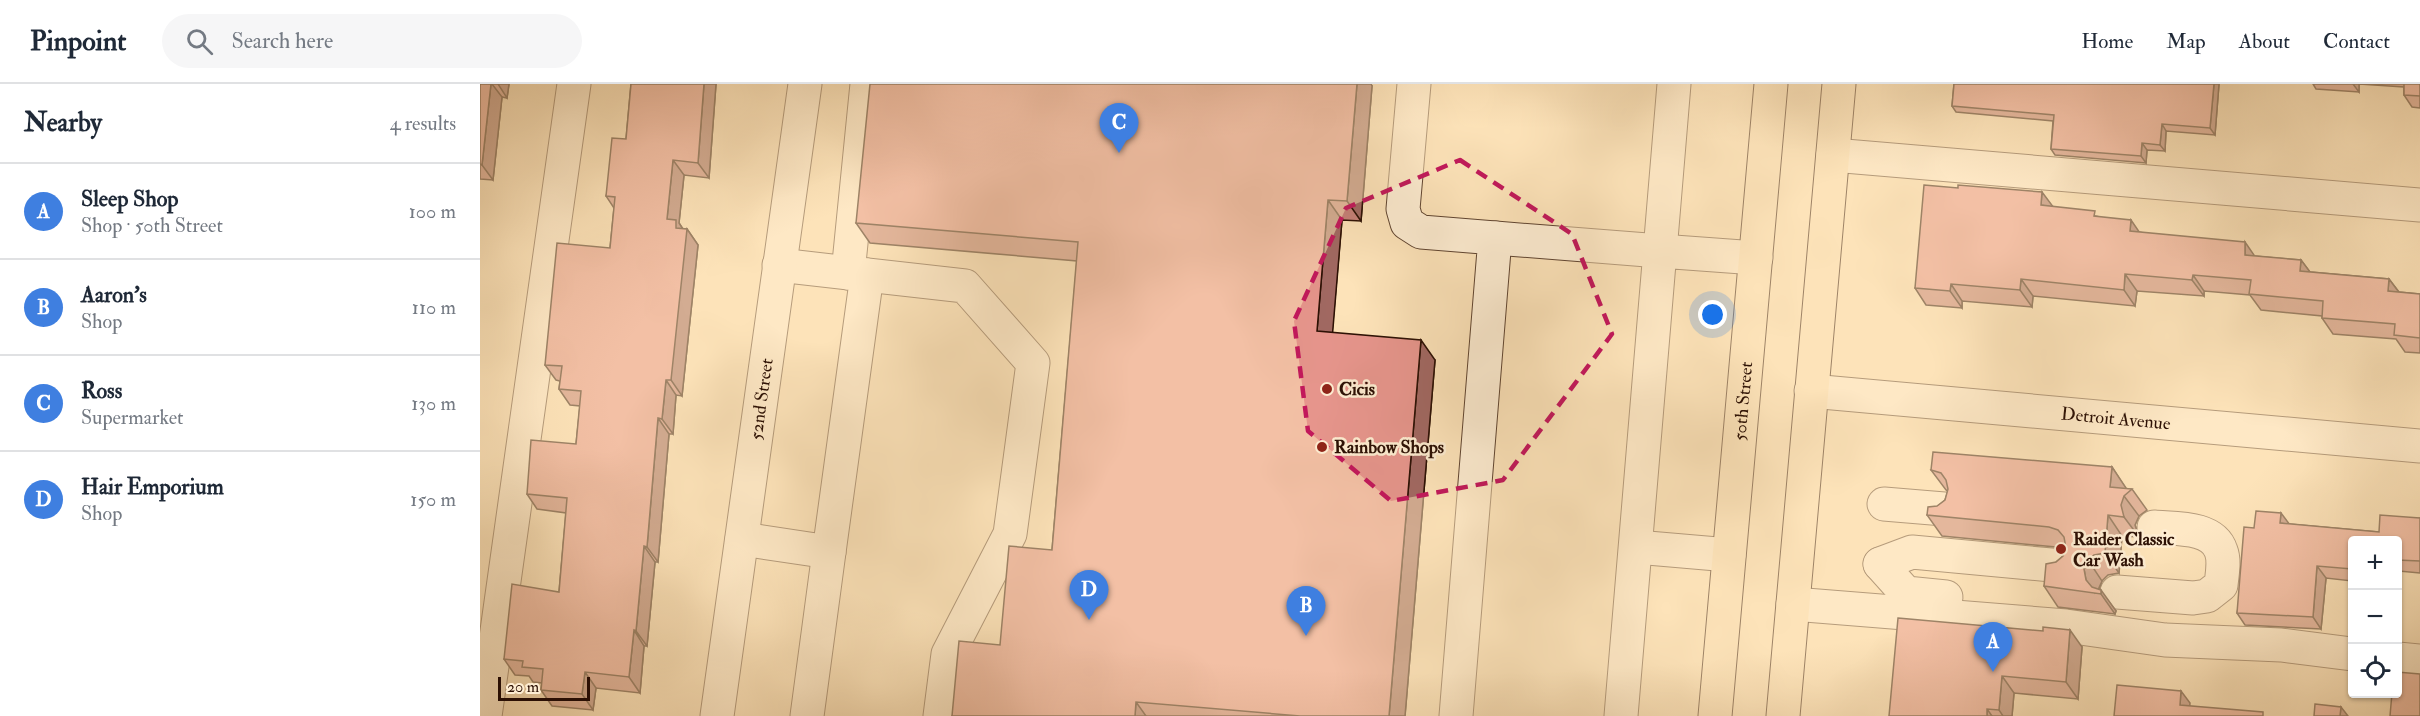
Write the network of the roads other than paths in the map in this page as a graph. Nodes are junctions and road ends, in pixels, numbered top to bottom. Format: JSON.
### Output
{"nodes":[{"id":1,"x":574,"y":84,"type":"edge"},
{"id":2,"x":805,"y":84,"type":"edge"},
{"id":3,"x":867,"y":84,"type":"edge"},
{"id":4,"x":1414,"y":84,"type":"edge"},
{"id":5,"x":1674,"y":84,"type":"edge"},
{"id":6,"x":1771,"y":84,"type":"edge"},
{"id":7,"x":1839,"y":84,"type":"edge"},
{"id":8,"x":1833,"y":155,"type":"junction"},
{"id":9,"x":2420,"y":205,"type":"edge"},
{"id":10,"x":1495,"y":238,"type":"junction"},
{"id":11,"x":1660,"y":251,"type":"junction"},
{"id":12,"x":1755,"y":258,"type":"junction"},
{"id":13,"x":779,"y":265,"type":"junction"},
{"id":14,"x":857,"y":274,"type":"junction"},
{"id":15,"x":1811,"y":392,"type":"junction"},
{"id":16,"x":2420,"y":446,"type":"edge"},
{"id":17,"x":1884,"y":504,"type":"dead end"},
{"id":18,"x":1944,"y":509,"type":"edge"},
{"id":19,"x":2154,"y":527,"type":"dead end"},
{"id":20,"x":742,"y":539,"type":"junction"},
{"id":21,"x":1636,"y":547,"type":"junction"},
{"id":22,"x":829,"y":552,"type":"junction"},
{"id":23,"x":1729,"y":555,"type":"junction"},
{"id":24,"x":1880,"y":564,"type":"dead end"},
{"id":25,"x":2060,"y":587,"type":"tunnel mouth"},
{"id":26,"x":2117,"y":592,"type":"tunnel mouth"},
{"id":27,"x":1793,"y":604,"type":"junction"},
{"id":28,"x":2348,"y":653,"type":"edge"},
{"id":29,"x":2402,"y":659,"type":"edge"},
{"id":30,"x":2420,"y":661,"type":"edge"},
{"id":31,"x":485,"y":716,"type":"edge"},
{"id":32,"x":717,"y":716,"type":"edge"},
{"id":33,"x":807,"y":716,"type":"edge"},
{"id":34,"x":940,"y":716,"type":"edge"},
{"id":35,"x":1456,"y":716,"type":"edge"},
{"id":36,"x":1621,"y":716,"type":"edge"},
{"id":37,"x":1715,"y":716,"type":"edge"},
{"id":38,"x":1783,"y":716,"type":"edge"}],
"edges":[{"from":1,"to":31,"type":"street"},
{"from":2,"to":13,"type":"street","name":"52nd Street"},
{"from":3,"to":14,"type":"street"},
{"from":4,"to":10,"type":"street"},
{"from":5,"to":11,"type":"street"},
{"from":6,"to":12,"type":"main road","name":"50th Street"},
{"from":7,"to":8,"type":"main road"},
{"from":8,"to":9,"type":"street"},
{"from":8,"to":15,"type":"main road"},
{"from":10,"to":11,"type":"street"},
{"from":10,"to":35,"type":"street"},
{"from":11,"to":12,"type":"street"},
{"from":11,"to":21,"type":"street"},
{"from":12,"to":23,"type":"main road","name":"50th Street"},
{"from":13,"to":14,"type":"street"},
{"from":13,"to":20,"type":"street","name":"52nd Street"},
{"from":14,"to":22,"type":"street"},
{"from":14,"to":34,"type":"street"},
{"from":15,"to":16,"type":"street","name":"Detroit Avenue"},
{"from":15,"to":27,"type":"main road"},
{"from":17,"to":18,"type":"street"},
{"from":19,"to":26,"type":"street"},
{"from":20,"to":22,"type":"street"},
{"from":20,"to":32,"type":"street","name":"52nd Street"},
{"from":21,"to":23,"type":"street"},
{"from":21,"to":36,"type":"street"},
{"from":22,"to":33,"type":"street"},
{"from":23,"to":37,"type":"main road","name":"50th Street"},
{"from":24,"to":25,"type":"street"},
{"from":27,"to":28,"type":"street"},
{"from":27,"to":38,"type":"main road"},
{"from":29,"to":30,"type":"street"}]}
